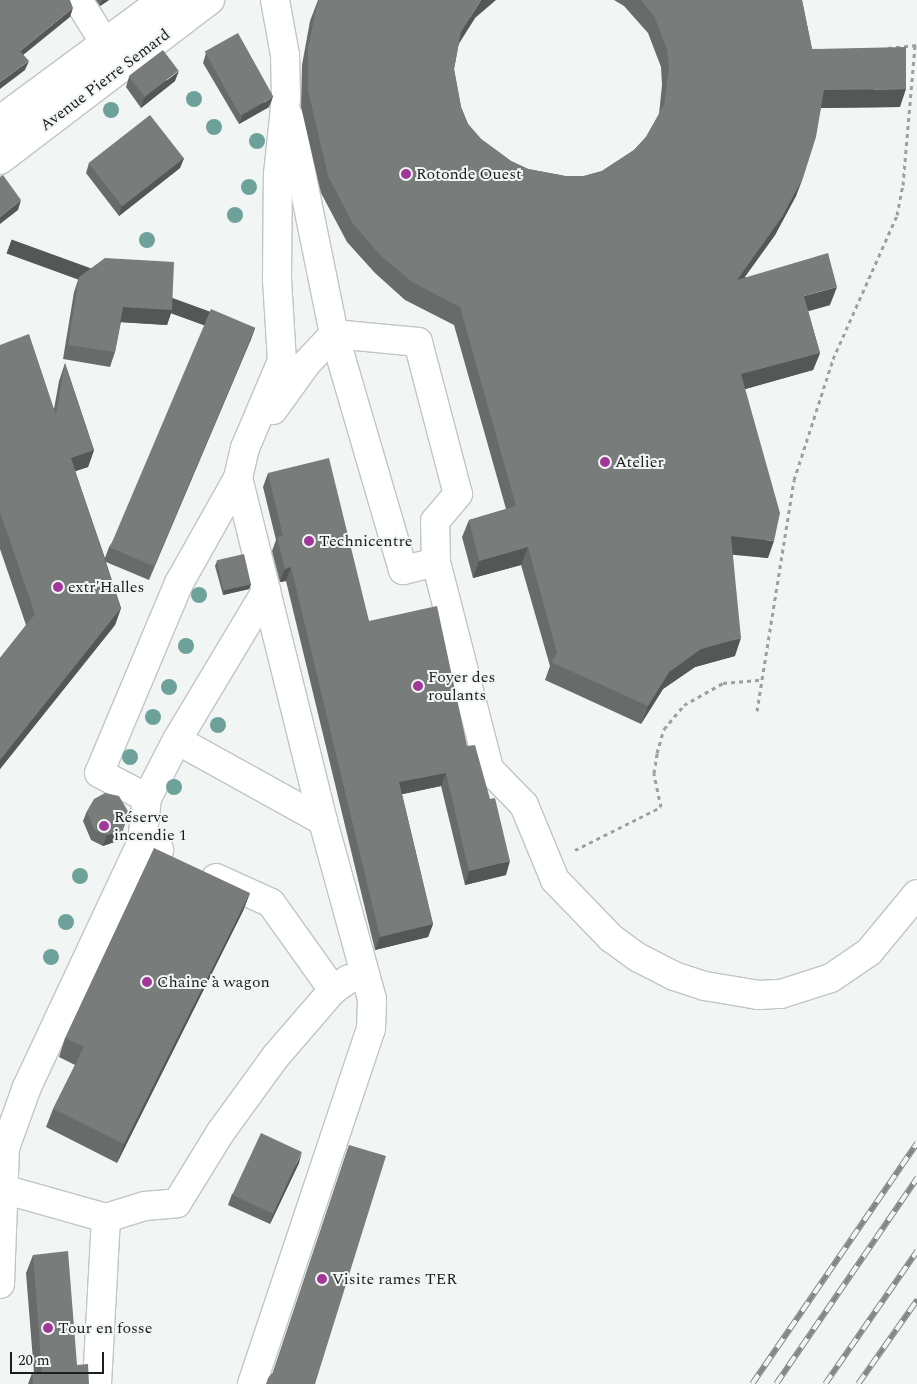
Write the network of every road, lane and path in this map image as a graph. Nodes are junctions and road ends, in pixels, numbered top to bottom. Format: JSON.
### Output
{"nodes":[{"id":1,"x":78,"y":0,"type":"edge"},
{"id":2,"x":163,"y":0,"type":"edge"},
{"id":3,"x":186,"y":0,"type":"edge"},
{"id":4,"x":210,"y":0,"type":"edge"},
{"id":5,"x":275,"y":0,"type":"edge"},
{"id":6,"x":104,"y":42,"type":"junction"},
{"id":7,"x":916,"y":45,"type":"edge"},
{"id":8,"x":878,"y":49,"type":"edge"},
{"id":9,"x":286,"y":98,"type":"junction"},
{"id":10,"x":0,"y":120,"type":"edge"},
{"id":11,"x":0,"y":139,"type":"edge"},
{"id":12,"x":0,"y":160,"type":"edge"},
{"id":13,"x":334,"y":334,"type":"junction"},
{"id":14,"x":245,"y":448,"type":"junction"},
{"id":15,"x":238,"y":478,"type":"junction"},
{"id":16,"x":436,"y":562,"type":"junction"},
{"id":17,"x":266,"y":591,"type":"junction"},
{"id":18,"x":761,"y":680,"type":"junction"},
{"id":19,"x":757,"y":711,"type":"dead end"},
{"id":20,"x":177,"y":740,"type":"junction"},
{"id":21,"x":147,"y":798,"type":"junction"},
{"id":22,"x":323,"y":821,"type":"junction"},
{"id":23,"x":142,"y":842,"type":"junction"},
{"id":24,"x":547,"y":865,"type":"junction"},
{"id":25,"x":917,"y":894,"type":"edge"},
{"id":26,"x":364,"y":968,"type":"junction"},
{"id":27,"x":333,"y":990,"type":"junction"},
{"id":28,"x":3,"y":1189,"type":"junction"},
{"id":29,"x":106,"y":1218,"type":"junction"},
{"id":30,"x":0,"y":1284,"type":"edge"},
{"id":31,"x":100,"y":1382,"type":"edge"},
{"id":32,"x":252,"y":1384,"type":"edge"}],
"edges":[{"from":1,"to":6,"type":"main road"},
{"from":2,"to":6,"type":"main road","name":"Avenue Pierre Semard"},
{"from":3,"to":11,"type":"main road","name":"Avenue Pierre Semard"},
{"from":4,"to":12,"type":"main road","name":"Avenue Pierre Semard"},
{"from":5,"to":9,"type":"main road"},
{"from":6,"to":10,"type":"main road","name":"Avenue Pierre Semard"},
{"from":7,"to":8,"type":"path"},
{"from":7,"to":18,"type":"path"},
{"from":9,"to":13,"type":"main road"},
{"from":9,"to":14,"type":"main road"},
{"from":13,"to":14,"type":"main road"},
{"from":13,"to":16,"type":"main road"},
{"from":13,"to":16,"type":"main road"},
{"from":14,"to":15,"type":"main road"},
{"from":15,"to":17,"type":"main road"},
{"from":15,"to":21,"type":"main road"},
{"from":16,"to":24,"type":"main road"},
{"from":17,"to":20,"type":"main road"},
{"from":17,"to":22,"type":"main road"},
{"from":18,"to":19,"type":"path"},
{"from":18,"to":24,"type":"path"},
{"from":20,"to":21,"type":"main road"},
{"from":20,"to":22,"type":"main road"},
{"from":21,"to":23,"type":"main road"},
{"from":22,"to":26,"type":"main road"},
{"from":23,"to":27,"type":"main road"},
{"from":23,"to":28,"type":"main road"},
{"from":24,"to":25,"type":"main road"},
{"from":26,"to":27,"type":"main road"},
{"from":26,"to":32,"type":"main road"},
{"from":27,"to":29,"type":"main road"},
{"from":28,"to":29,"type":"main road"},
{"from":28,"to":30,"type":"main road"},
{"from":29,"to":31,"type":"main road"}]}
